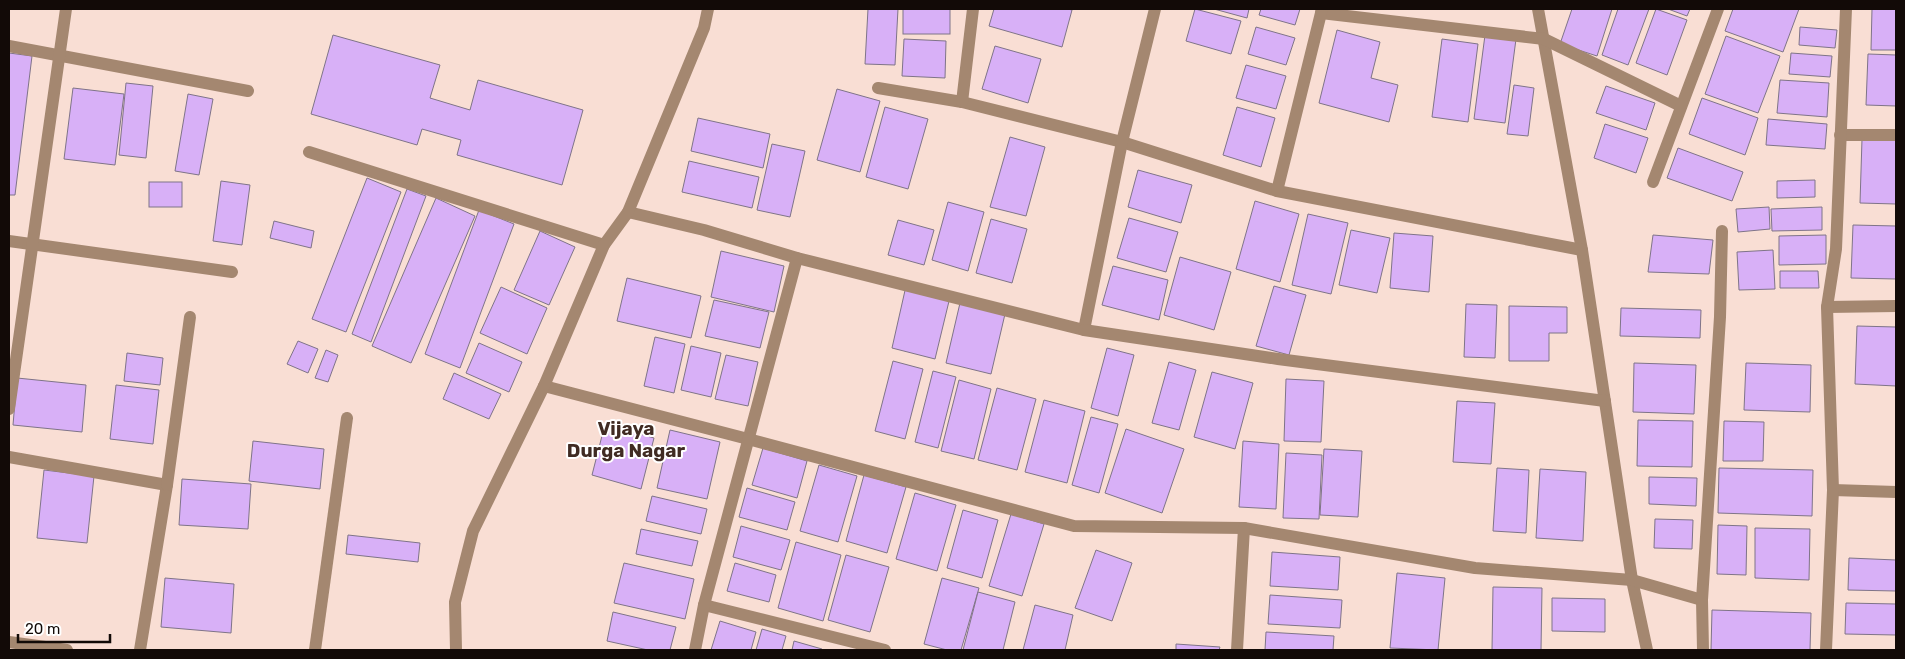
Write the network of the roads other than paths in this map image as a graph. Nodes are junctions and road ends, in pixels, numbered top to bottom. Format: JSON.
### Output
{"nodes":[{"id":1,"x":66,"y":9,"type":"edge"},
{"id":2,"x":708,"y":9,"type":"edge"},
{"id":3,"x":973,"y":9,"type":"edge"},
{"id":4,"x":1155,"y":9,"type":"edge"},
{"id":5,"x":1538,"y":9,"type":"edge"},
{"id":6,"x":1718,"y":9,"type":"edge"},
{"id":7,"x":1846,"y":9,"type":"edge"},
{"id":8,"x":1322,"y":11,"type":"edge"},
{"id":9,"x":1544,"y":39,"type":"junction"},
{"id":10,"x":9,"y":46,"type":"edge"},
{"id":11,"x":59,"y":54,"type":"junction"},
{"id":12,"x":878,"y":88,"type":"dead end"},
{"id":13,"x":248,"y":91,"type":"dead end"},
{"id":14,"x":962,"y":102,"type":"junction"},
{"id":15,"x":1681,"y":106,"type":"junction"},
{"id":16,"x":1840,"y":135,"type":"junction"},
{"id":17,"x":1896,"y":135,"type":"edge"},
{"id":18,"x":1122,"y":142,"type":"junction"},
{"id":19,"x":309,"y":152,"type":"dead end"},
{"id":20,"x":1654,"y":182,"type":"dead end"},
{"id":21,"x":1277,"y":191,"type":"junction"},
{"id":22,"x":628,"y":212,"type":"junction"},
{"id":23,"x":1722,"y":231,"type":"dead end"},
{"id":24,"x":9,"y":241,"type":"edge"},
{"id":25,"x":31,"y":244,"type":"junction"},
{"id":26,"x":604,"y":245,"type":"junction"},
{"id":27,"x":1582,"y":250,"type":"junction"},
{"id":28,"x":797,"y":258,"type":"junction"},
{"id":29,"x":232,"y":272,"type":"dead end"},
{"id":30,"x":1896,"y":306,"type":"edge"},
{"id":31,"x":1827,"y":307,"type":"junction"},
{"id":32,"x":190,"y":317,"type":"dead end"},
{"id":33,"x":1084,"y":330,"type":"junction"},
{"id":34,"x":544,"y":386,"type":"junction"},
{"id":35,"x":1605,"y":400,"type":"junction"},
{"id":36,"x":9,"y":409,"type":"edge"},
{"id":37,"x":347,"y":418,"type":"dead end"},
{"id":38,"x":748,"y":438,"type":"junction"},
{"id":39,"x":9,"y":457,"type":"edge"},
{"id":40,"x":167,"y":485,"type":"junction"},
{"id":41,"x":1833,"y":490,"type":"junction"},
{"id":42,"x":1896,"y":492,"type":"edge"},
{"id":43,"x":1244,"y":528,"type":"junction"},
{"id":44,"x":1632,"y":580,"type":"junction"},
{"id":45,"x":1702,"y":600,"type":"junction"},
{"id":46,"x":704,"y":605,"type":"junction"},
{"id":47,"x":9,"y":642,"type":"edge"},
{"id":48,"x":67,"y":650,"type":"edge"},
{"id":49,"x":140,"y":650,"type":"edge"},
{"id":50,"x":315,"y":650,"type":"edge"},
{"id":51,"x":456,"y":650,"type":"edge"},
{"id":52,"x":695,"y":650,"type":"edge"},
{"id":53,"x":885,"y":650,"type":"edge"},
{"id":54,"x":1237,"y":650,"type":"edge"},
{"id":55,"x":1647,"y":650,"type":"edge"},
{"id":56,"x":1703,"y":650,"type":"edge"},
{"id":57,"x":1826,"y":650,"type":"edge"}],
"edges":[{"from":1,"to":11,"type":"street"},
{"from":2,"to":22,"type":"street"},
{"from":3,"to":14,"type":"street"},
{"from":4,"to":18,"type":"street"},
{"from":5,"to":9,"type":"street"},
{"from":6,"to":15,"type":"street"},
{"from":7,"to":16,"type":"street"},
{"from":8,"to":9,"type":"street"},
{"from":8,"to":21,"type":"street"},
{"from":9,"to":15,"type":"street"},
{"from":9,"to":27,"type":"street"},
{"from":10,"to":11,"type":"street"},
{"from":11,"to":13,"type":"street"},
{"from":11,"to":25,"type":"street"},
{"from":12,"to":14,"type":"street"},
{"from":14,"to":18,"type":"street"},
{"from":15,"to":20,"type":"street"},
{"from":16,"to":17,"type":"street"},
{"from":16,"to":31,"type":"street"},
{"from":18,"to":21,"type":"street"},
{"from":18,"to":33,"type":"street"},
{"from":19,"to":26,"type":"street"},
{"from":21,"to":27,"type":"street"},
{"from":22,"to":26,"type":"street"},
{"from":22,"to":28,"type":"street"},
{"from":23,"to":45,"type":"street"},
{"from":24,"to":25,"type":"street"},
{"from":25,"to":29,"type":"street"},
{"from":25,"to":36,"type":"street"},
{"from":26,"to":34,"type":"street"},
{"from":27,"to":35,"type":"street"},
{"from":28,"to":33,"type":"street"},
{"from":28,"to":38,"type":"street"},
{"from":30,"to":31,"type":"street"},
{"from":31,"to":41,"type":"street"},
{"from":32,"to":40,"type":"street"},
{"from":33,"to":35,"type":"street"},
{"from":34,"to":38,"type":"street"},
{"from":34,"to":51,"type":"street"},
{"from":35,"to":44,"type":"street"},
{"from":37,"to":50,"type":"street"},
{"from":38,"to":43,"type":"street"},
{"from":38,"to":46,"type":"street"},
{"from":39,"to":40,"type":"street"},
{"from":40,"to":49,"type":"street"},
{"from":41,"to":42,"type":"street"},
{"from":41,"to":57,"type":"street"},
{"from":43,"to":44,"type":"street"},
{"from":43,"to":54,"type":"street"},
{"from":44,"to":45,"type":"street"},
{"from":44,"to":55,"type":"street"},
{"from":45,"to":56,"type":"street"},
{"from":46,"to":52,"type":"street"},
{"from":46,"to":53,"type":"street"},
{"from":47,"to":48,"type":"street"}]}
